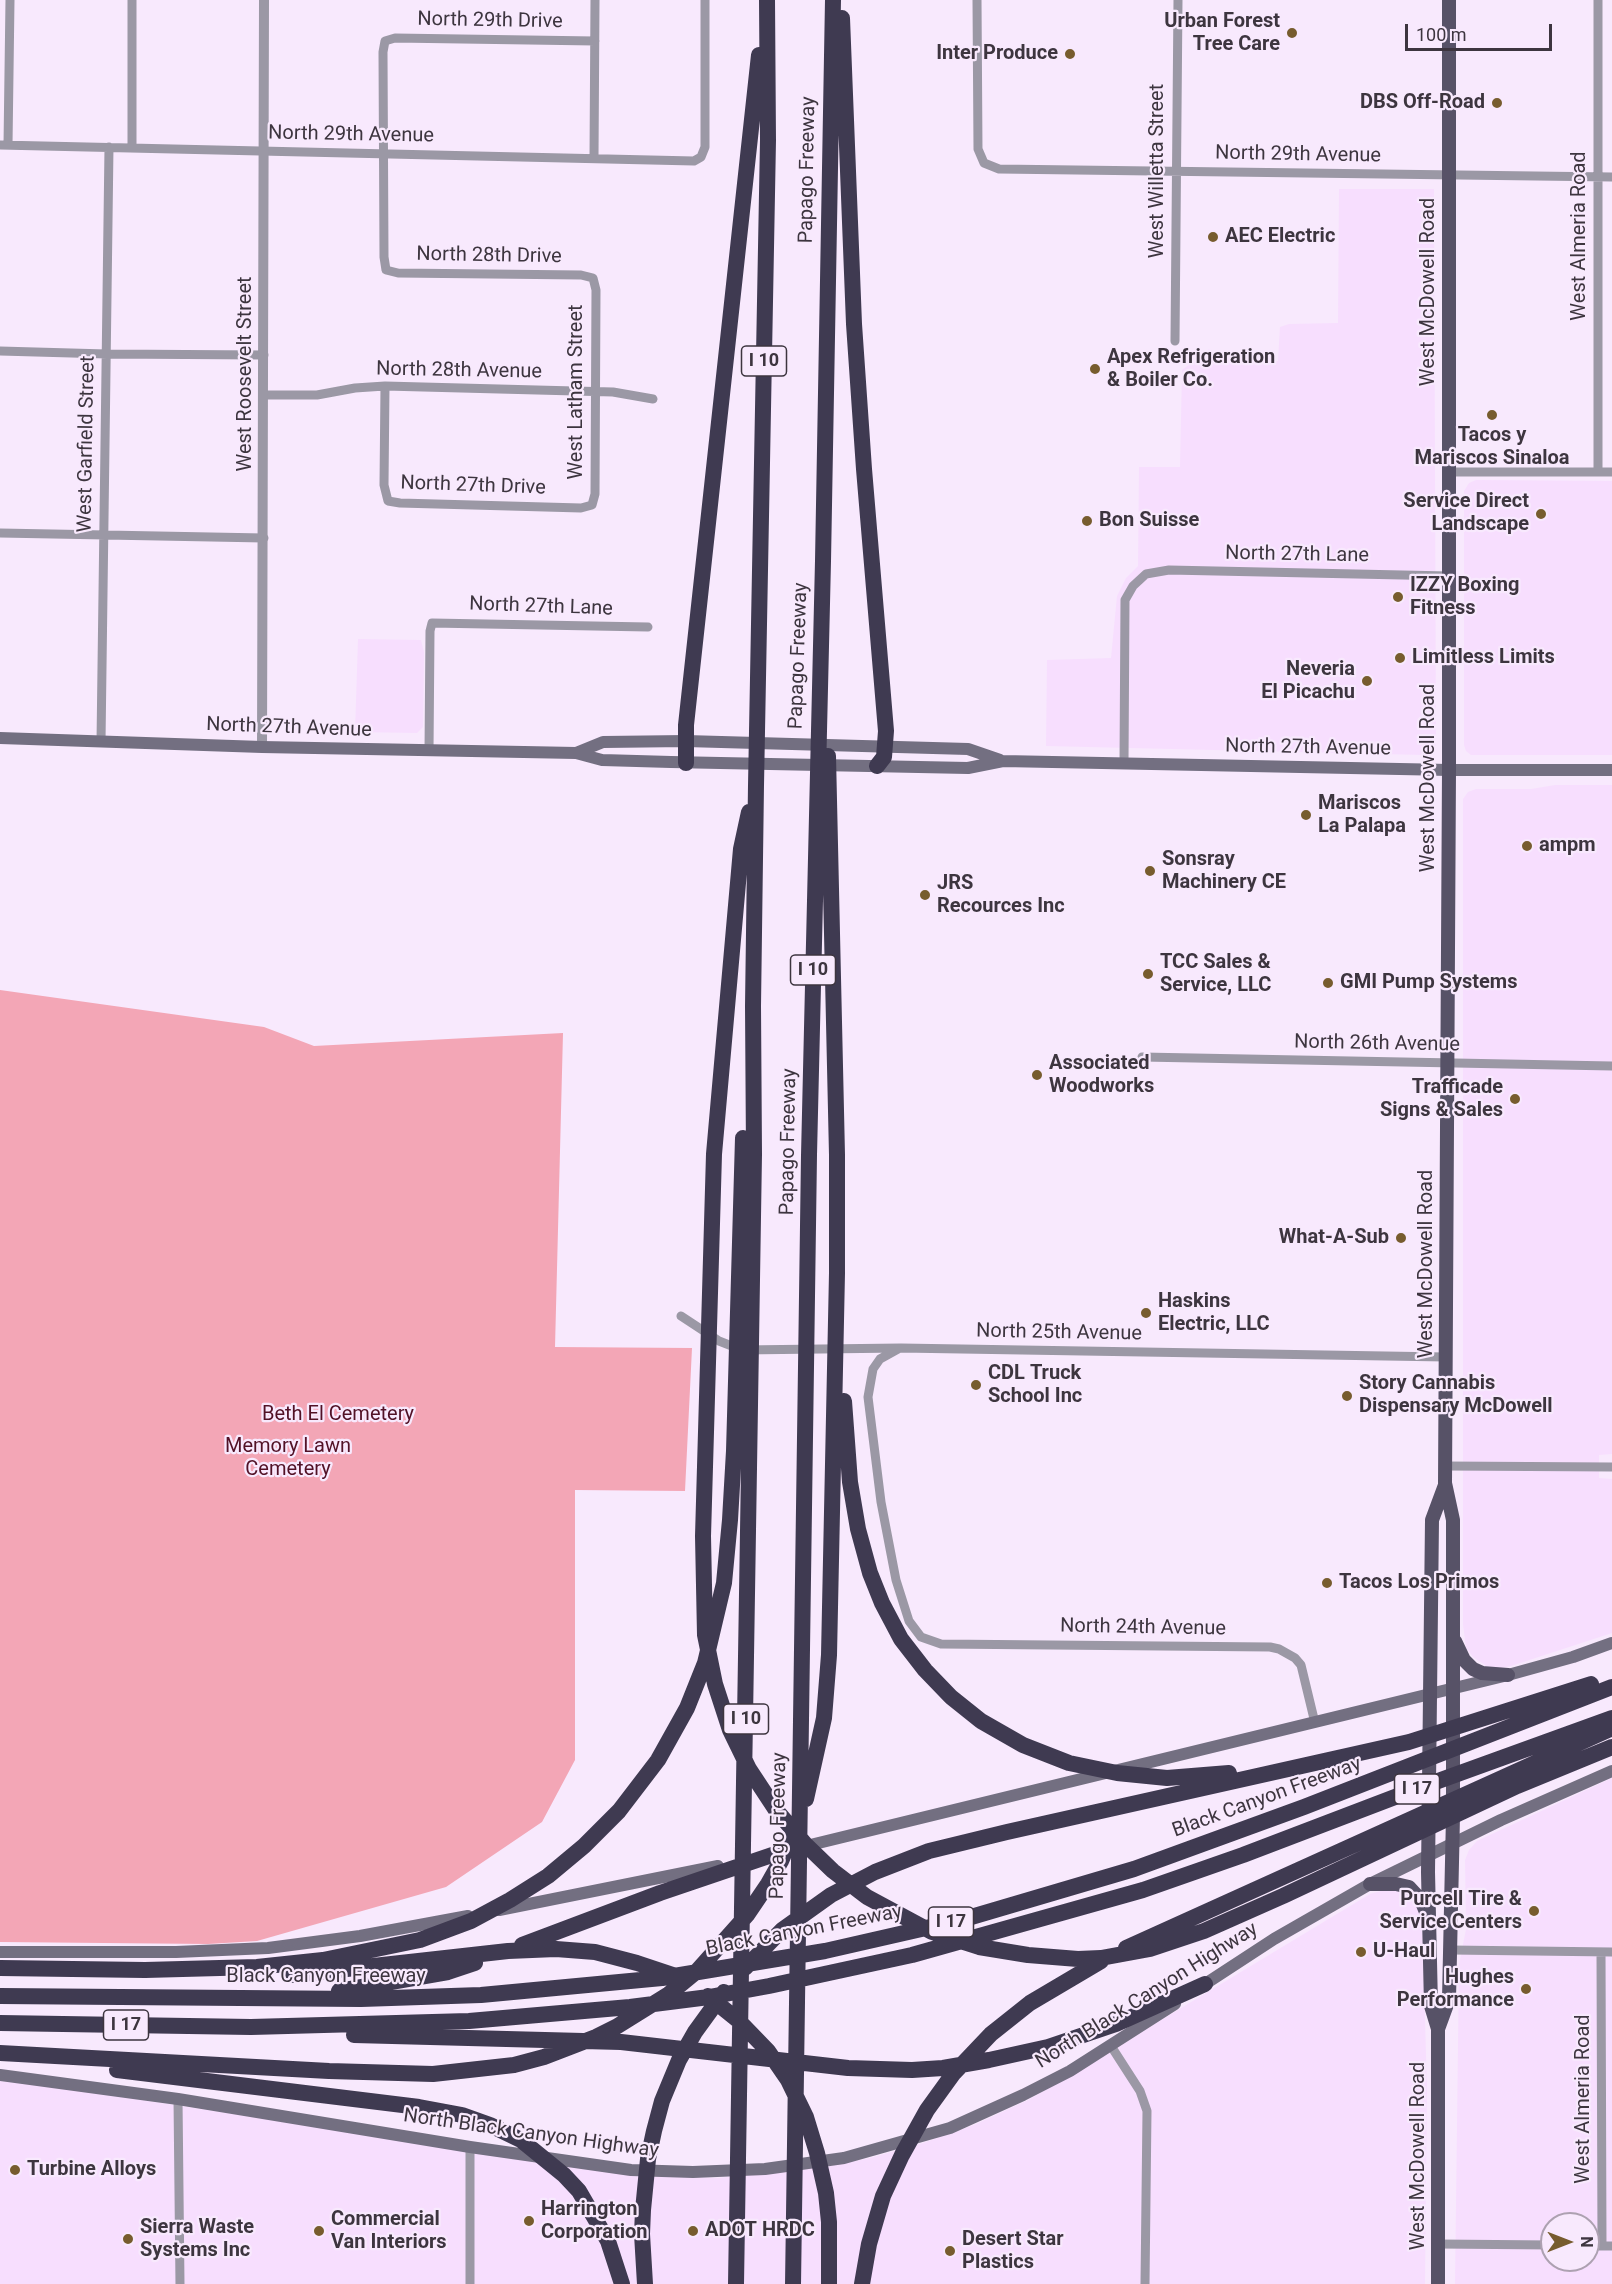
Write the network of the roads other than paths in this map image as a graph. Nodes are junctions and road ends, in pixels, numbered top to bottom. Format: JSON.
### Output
{"nodes":[{"id":1,"x":10,"y":0,"type":"edge"},
{"id":2,"x":132,"y":0,"type":"edge"},
{"id":3,"x":264,"y":0,"type":"edge"},
{"id":4,"x":595,"y":0,"type":"edge"},
{"id":5,"x":705,"y":0,"type":"edge"},
{"id":6,"x":766,"y":0,"type":"edge"},
{"id":7,"x":833,"y":0,"type":"edge"},
{"id":8,"x":841,"y":0,"type":"edge"},
{"id":9,"x":977,"y":0,"type":"edge"},
{"id":10,"x":1178,"y":0,"type":"edge"},
{"id":11,"x":1449,"y":0,"type":"edge"},
{"id":12,"x":1598,"y":0,"type":"edge"},
{"id":13,"x":595,"y":41,"type":"junction"},
{"id":14,"x":4,"y":145,"type":"edge"},
{"id":15,"x":109,"y":147,"type":"junction"},
{"id":16,"x":132,"y":148,"type":"junction"},
{"id":17,"x":263,"y":152,"type":"junction"},
{"id":18,"x":384,"y":154,"type":"junction"},
{"id":19,"x":594,"y":158,"type":"junction"},
{"id":20,"x":1175,"y":170,"type":"junction"},
{"id":21,"x":1449,"y":176,"type":"junction"},
{"id":22,"x":1598,"y":177,"type":"junction"},
{"id":23,"x":1612,"y":177,"type":"edge"},
{"id":24,"x":593,"y":278,"type":"joint"},
{"id":25,"x":1175,"y":342,"type":"dead end"},
{"id":26,"x":0,"y":351,"type":"edge"},
{"id":27,"x":107,"y":354,"type":"junction"},
{"id":28,"x":264,"y":355,"type":"junction"},
{"id":29,"x":385,"y":386,"type":"junction"},
{"id":30,"x":596,"y":391,"type":"junction"},
{"id":31,"x":264,"y":395,"type":"junction"},
{"id":32,"x":653,"y":399,"type":"dead end"},
{"id":33,"x":1449,"y":472,"type":"junction"},
{"id":34,"x":1598,"y":472,"type":"junction"},
{"id":35,"x":1612,"y":472,"type":"edge"},
{"id":36,"x":591,"y":506,"type":"joint"},
{"id":37,"x":0,"y":532,"type":"edge"},
{"id":38,"x":104,"y":535,"type":"junction"},
{"id":39,"x":264,"y":538,"type":"junction"},
{"id":40,"x":1449,"y":576,"type":"junction"},
{"id":41,"x":648,"y":627,"type":"dead end"},
{"id":42,"x":0,"y":738,"type":"edge"},
{"id":43,"x":686,"y":741,"type":"junction"},
{"id":44,"x":101,"y":742,"type":"junction"},
{"id":45,"x":887,"y":746,"type":"junction"},
{"id":46,"x":262,"y":747,"type":"junction"},
{"id":47,"x":429,"y":751,"type":"junction"},
{"id":48,"x":576,"y":753,"type":"junction"},
{"id":49,"x":1003,"y":761,"type":"junction"},
{"id":50,"x":686,"y":763,"type":"junction"},
{"id":51,"x":1124,"y":763,"type":"junction"},
{"id":52,"x":877,"y":765,"type":"junction"},
{"id":53,"x":1449,"y":770,"type":"junction"},
{"id":54,"x":1612,"y":770,"type":"edge"},
{"id":55,"x":756,"y":785,"type":"junction"},
{"id":56,"x":823,"y":785,"type":"junction"},
{"id":57,"x":1142,"y":1057,"type":"dead end"},
{"id":58,"x":1447,"y":1063,"type":"junction"},
{"id":59,"x":1612,"y":1066,"type":"edge"},
{"id":60,"x":748,"y":1154,"type":"junction"},
{"id":61,"x":837,"y":1273,"type":"junction"},
{"id":62,"x":681,"y":1316,"type":"dead end"},
{"id":63,"x":901,"y":1348,"type":"junction"},
{"id":64,"x":1446,"y":1357,"type":"junction"},
{"id":65,"x":1446,"y":1466,"type":"junction"},
{"id":66,"x":1612,"y":1467,"type":"edge"},
{"id":67,"x":1445,"y":1484,"type":"junction"},
{"id":68,"x":1454,"y":1637,"type":"junction"},
{"id":69,"x":1612,"y":1643,"type":"edge"},
{"id":70,"x":1508,"y":1675,"type":"junction"},
{"id":71,"x":1612,"y":1677,"type":"edge"},
{"id":72,"x":1454,"y":1687,"type":"junction"},
{"id":73,"x":1612,"y":1687,"type":"edge"},
{"id":74,"x":1431,"y":1693,"type":"junction"},
{"id":75,"x":1612,"y":1707,"type":"edge"},
{"id":76,"x":1612,"y":1718,"type":"edge"},
{"id":77,"x":1315,"y":1723,"type":"junction"},
{"id":78,"x":1612,"y":1728,"type":"edge"},
{"id":79,"x":1612,"y":1747,"type":"edge"},
{"id":80,"x":1296,"y":1766,"type":"junction"},
{"id":81,"x":1612,"y":1771,"type":"edge"},
{"id":82,"x":1453,"y":1844,"type":"junction"},
{"id":83,"x":772,"y":1855,"type":"junction"},
{"id":84,"x":1428,"y":1856,"type":"junction"},
{"id":85,"x":1222,"y":1862,"type":"junction"},
{"id":86,"x":1370,"y":1884,"type":"junction"},
{"id":87,"x":1429,"y":1922,"type":"junction"},
{"id":88,"x":1450,"y":1950,"type":"junction"},
{"id":89,"x":0,"y":1952,"type":"edge"},
{"id":90,"x":1601,"y":1952,"type":"junction"},
{"id":91,"x":1612,"y":1952,"type":"edge"},
{"id":92,"x":0,"y":1968,"type":"edge"},
{"id":93,"x":224,"y":1973,"type":"junction"},
{"id":94,"x":1205,"y":1984,"type":"junction"},
{"id":95,"x":0,"y":1996,"type":"edge"},
{"id":96,"x":298,"y":1999,"type":"junction"},
{"id":97,"x":0,"y":2023,"type":"edge"},
{"id":98,"x":251,"y":2027,"type":"junction"},
{"id":99,"x":1438,"y":2029,"type":"junction"},
{"id":100,"x":1111,"y":2046,"type":"junction"},
{"id":101,"x":0,"y":2053,"type":"edge"},
{"id":102,"x":31,"y":2055,"type":"junction"},
{"id":103,"x":0,"y":2075,"type":"edge"},
{"id":104,"x":178,"y":2099,"type":"junction"},
{"id":105,"x":470,"y":2147,"type":"junction"},
{"id":106,"x":1438,"y":2244,"type":"junction"},
{"id":107,"x":1540,"y":2245,"type":"edge"},
{"id":108,"x":1607,"y":2246,"type":"edge"},
{"id":109,"x":180,"y":2284,"type":"edge"},
{"id":110,"x":470,"y":2284,"type":"edge"},
{"id":111,"x":622,"y":2284,"type":"edge"},
{"id":112,"x":645,"y":2284,"type":"edge"},
{"id":113,"x":736,"y":2284,"type":"edge"},
{"id":114,"x":793,"y":2284,"type":"edge"},
{"id":115,"x":830,"y":2284,"type":"edge"},
{"id":116,"x":862,"y":2284,"type":"edge"},
{"id":117,"x":1146,"y":2284,"type":"edge"},
{"id":118,"x":1438,"y":2284,"type":"edge"}],
"edges":[{"from":1,"to":14,"type":"street"},
{"from":2,"to":16,"type":"street"},
{"from":3,"to":17,"type":"street","name":"West Roosevelt Street"},
{"from":4,"to":13,"type":"street"},
{"from":5,"to":19,"type":"street","name":"North 29th Avenue"},
{"from":6,"to":43,"type":"highway"},
{"from":6,"to":55,"type":"highway","name":"Papago Freeway","number":"I 10"},
{"from":7,"to":56,"type":"highway","name":"Papago Freeway","number":"I 10"},
{"from":8,"to":45,"type":"highway"},
{"from":9,"to":20,"type":"street","name":"North 29th Avenue"},
{"from":10,"to":20,"type":"street","name":"West Willetta Street"},
{"from":11,"to":21,"type":"main road","name":"West McDowell Road"},
{"from":12,"to":22,"type":"street","name":"West Almeria Road"},
{"from":13,"to":18,"type":"street","name":"North 29th Drive"},
{"from":13,"to":19,"type":"street"},
{"from":14,"to":15,"type":"street","name":"North 29th Avenue"},
{"from":15,"to":16,"type":"street","name":"North 29th Avenue"},
{"from":15,"to":27,"type":"street","name":"West Garfield Street"},
{"from":16,"to":17,"type":"street","name":"North 29th Avenue"},
{"from":17,"to":18,"type":"street","name":"North 29th Avenue"},
{"from":17,"to":28,"type":"street","name":"West Roosevelt Street"},
{"from":18,"to":19,"type":"street","name":"North 29th Avenue"},
{"from":18,"to":24,"type":"street","name":"North 28th Drive"},
{"from":20,"to":21,"type":"street","name":"North 29th Avenue"},
{"from":20,"to":25,"type":"street","name":"West Willetta Street"},
{"from":21,"to":22,"type":"street","name":"North 29th Avenue"},
{"from":21,"to":33,"type":"main road","name":"West McDowell Road"},
{"from":22,"to":23,"type":"street","name":"North 29th Avenue"},
{"from":22,"to":34,"type":"street","name":"West Almeria Road"},
{"from":24,"to":30,"type":"street","name":"West Latham Street"},
{"from":26,"to":27,"type":"street"},
{"from":27,"to":28,"type":"street"},
{"from":27,"to":38,"type":"street","name":"West Garfield Street"},
{"from":28,"to":31,"type":"street","name":"West Roosevelt Street"},
{"from":29,"to":30,"type":"street","name":"North 28th Avenue"},
{"from":29,"to":31,"type":"street","name":"North 28th Avenue"},
{"from":29,"to":36,"type":"street","name":"North 27th Drive"},
{"from":30,"to":32,"type":"street","name":"North 28th Avenue"},
{"from":30,"to":36,"type":"street","name":"West Latham Street"},
{"from":31,"to":39,"type":"street","name":"West Roosevelt Street"},
{"from":33,"to":34,"type":"street"},
{"from":33,"to":40,"type":"main road","name":"West McDowell Road"},
{"from":34,"to":35,"type":"street"},
{"from":37,"to":38,"type":"street"},
{"from":38,"to":39,"type":"street"},
{"from":38,"to":44,"type":"street","name":"West Garfield Street"},
{"from":39,"to":46,"type":"street","name":"West Roosevelt Street"},
{"from":40,"to":51,"type":"street","name":"North 27th Lane"},
{"from":40,"to":53,"type":"main road","name":"West McDowell Road"},
{"from":41,"to":47,"type":"street","name":"North 27th Lane"},
{"from":42,"to":44,"type":"main road","name":"North 27th Avenue"},
{"from":43,"to":45,"type":"main road","name":"North 27th Avenue"},
{"from":43,"to":48,"type":"main road","name":"North 27th Avenue"},
{"from":43,"to":50,"type":"highway"},
{"from":44,"to":46,"type":"main road","name":"North 27th Avenue"},
{"from":45,"to":49,"type":"main road","name":"North 27th Avenue"},
{"from":45,"to":52,"type":"highway"},
{"from":46,"to":47,"type":"main road","name":"North 27th Avenue"},
{"from":47,"to":48,"type":"main road","name":"North 27th Avenue"},
{"from":48,"to":50,"type":"main road","name":"North 27th Avenue"},
{"from":49,"to":51,"type":"main road","name":"North 27th Avenue"},
{"from":49,"to":52,"type":"main road","name":"North 27th Avenue"},
{"from":50,"to":52,"type":"main road","name":"North 27th Avenue"},
{"from":51,"to":53,"type":"main road","name":"North 27th Avenue"},
{"from":53,"to":54,"type":"main road","name":"North 27th Avenue"},
{"from":53,"to":58,"type":"main road","name":"West McDowell Road"},
{"from":55,"to":60,"type":"highway","name":"Papago Freeway","number":"I 10"},
{"from":55,"to":79,"type":"highway"},
{"from":56,"to":61,"type":"highway"},
{"from":56,"to":114,"type":"highway","name":"Papago Freeway","number":"I 10"},
{"from":57,"to":58,"type":"street","name":"North 26th Avenue"},
{"from":58,"to":59,"type":"street","name":"North 26th Avenue"},
{"from":58,"to":64,"type":"main road","name":"West McDowell Road"},
{"from":60,"to":93,"type":"highway"},
{"from":60,"to":113,"type":"highway","name":"Papago Freeway","number":"I 10"},
{"from":61,"to":80,"type":"highway"},
{"from":61,"to":102,"type":"highway"},
{"from":62,"to":63,"type":"street","name":"North 25th Avenue"},
{"from":63,"to":64,"type":"street","name":"North 25th Avenue"},
{"from":63,"to":77,"type":"street","name":"North 24th Avenue"},
{"from":64,"to":65,"type":"main road","name":"West McDowell Road"},
{"from":65,"to":66,"type":"street"},
{"from":65,"to":67,"type":"main road","name":"West McDowell Road"},
{"from":67,"to":68,"type":"main road","name":"West McDowell Road"},
{"from":67,"to":74,"type":"main road","name":"West McDowell Road"},
{"from":68,"to":70,"type":"main road"},
{"from":68,"to":72,"type":"main road","name":"West McDowell Road"},
{"from":69,"to":70,"type":"main road"},
{"from":70,"to":72,"type":"main road"},
{"from":71,"to":80,"type":"highway"},
{"from":72,"to":74,"type":"main road"},
{"from":72,"to":82,"type":"main road","name":"West McDowell Road"},
{"from":73,"to":96,"type":"highway","name":"Black Canyon Freeway","number":"I 17"},
{"from":74,"to":77,"type":"main road"},
{"from":74,"to":84,"type":"main road","name":"West McDowell Road"},
{"from":75,"to":85,"type":"highway"},
{"from":76,"to":85,"type":"highway","number":"I 17"},
{"from":77,"to":83,"type":"main road"},
{"from":78,"to":116,"type":"highway"},
{"from":80,"to":112,"type":"highway"},
{"from":81,"to":82,"type":"main road","name":"North Black Canyon Highway"},
{"from":82,"to":84,"type":"main road","name":"North Black Canyon Highway"},
{"from":82,"to":88,"type":"main road","name":"West McDowell Road"},
{"from":83,"to":89,"type":"main road"},
{"from":83,"to":96,"type":"highway"},
{"from":84,"to":86,"type":"main road","name":"North Black Canyon Highway"},
{"from":84,"to":87,"type":"main road","name":"West McDowell Road"},
{"from":85,"to":98,"type":"highway","number":"I 17"},
{"from":86,"to":87,"type":"main road"},
{"from":86,"to":94,"type":"main road","name":"North Black Canyon Highway"},
{"from":87,"to":99,"type":"main road","name":"West McDowell Road"},
{"from":88,"to":90,"type":"street"},
{"from":88,"to":99,"type":"main road","name":"West McDowell Road"},
{"from":90,"to":91,"type":"street"},
{"from":90,"to":108,"type":"street","name":"West Almeria Road"},
{"from":92,"to":93,"type":"highway"},
{"from":93,"to":115,"type":"highway"},
{"from":94,"to":98,"type":"highway"},
{"from":94,"to":100,"type":"main road","name":"North Black Canyon Highway"},
{"from":95,"to":96,"type":"highway","name":"Black Canyon Freeway","number":"I 17"},
{"from":97,"to":98,"type":"highway","number":"I 17"},
{"from":99,"to":106,"type":"main road","name":"West McDowell Road"},
{"from":100,"to":105,"type":"main road","name":"North Black Canyon Highway"},
{"from":100,"to":117,"type":"street"},
{"from":101,"to":102,"type":"highway"},
{"from":102,"to":111,"type":"highway"},
{"from":103,"to":104,"type":"main road","name":"North Black Canyon Highway"},
{"from":104,"to":105,"type":"main road","name":"North Black Canyon Highway"},
{"from":104,"to":109,"type":"street"},
{"from":105,"to":110,"type":"street"},
{"from":106,"to":107,"type":"street"},
{"from":106,"to":118,"type":"main road","name":"West McDowell Road"}]}
